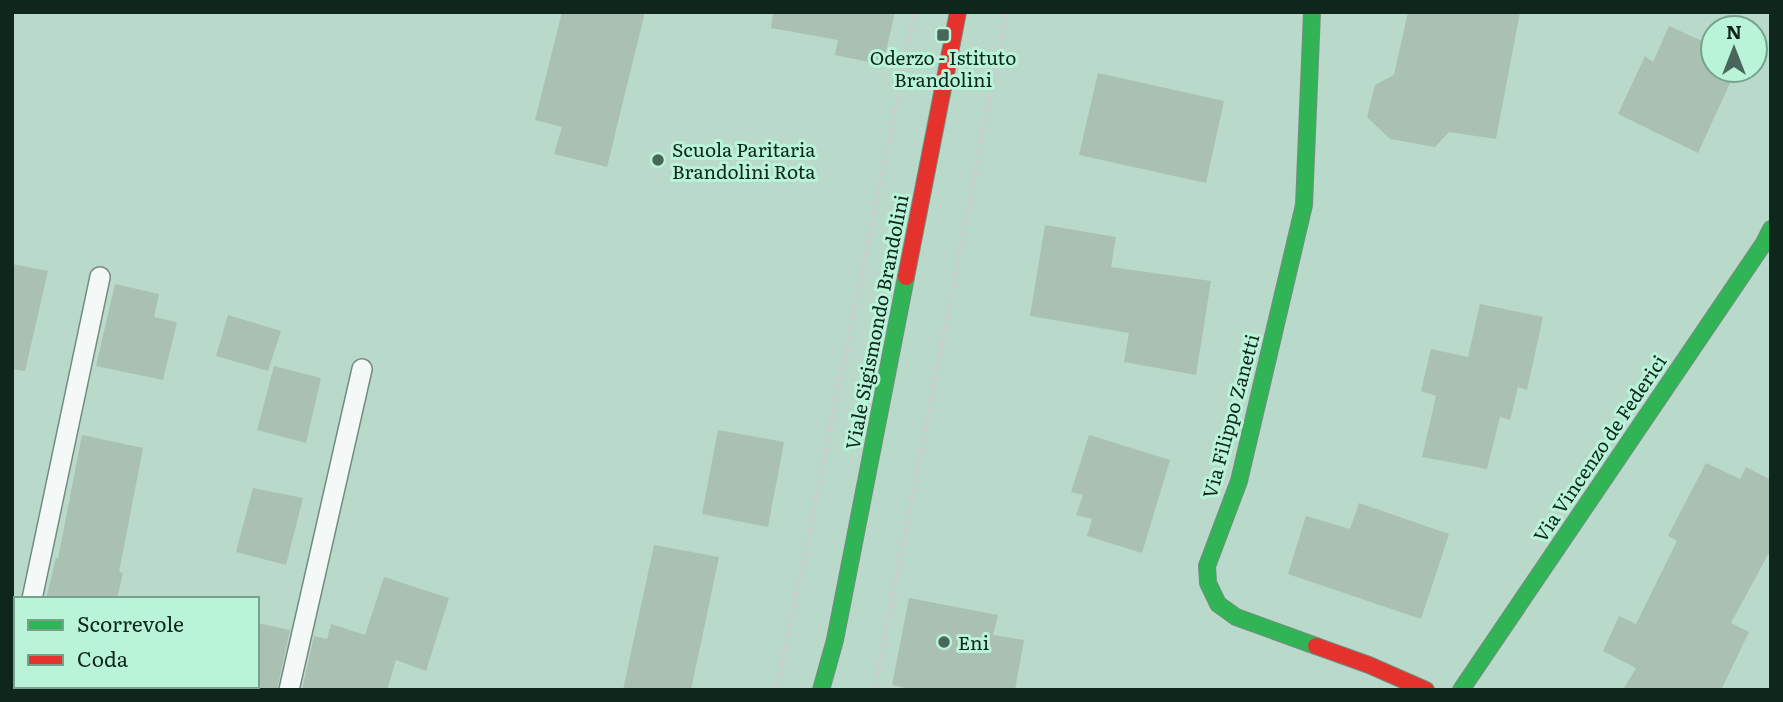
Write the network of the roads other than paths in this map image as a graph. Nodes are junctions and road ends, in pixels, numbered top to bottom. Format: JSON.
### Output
{"nodes":[{"id":1,"x":958,"y":12,"type":"edge"},
{"id":2,"x":1312,"y":12,"type":"edge"},
{"id":3,"x":1771,"y":229,"type":"edge"},
{"id":4,"x":100,"y":277,"type":"dead end"},
{"id":5,"x":362,"y":369,"type":"dead end"},
{"id":6,"x":32,"y":597,"type":"edge"},
{"id":7,"x":835,"y":640,"type":"junction"},
{"id":8,"x":289,"y":690,"type":"edge"},
{"id":9,"x":821,"y":690,"type":"edge"},
{"id":10,"x":830,"y":690,"type":"edge"},
{"id":11,"x":1426,"y":690,"type":"edge"},
{"id":12,"x":1461,"y":690,"type":"edge"}],
"edges":[{"from":1,"to":7,"type":"street","name":"Viale Sigismondo Brandolini"},
{"from":2,"to":11,"type":"street","name":"Via Filippo Zanetti"},
{"from":3,"to":12,"type":"street","name":"Via Vincenzo de Federici"},
{"from":4,"to":6,"type":"lane"},
{"from":5,"to":8,"type":"lane"},
{"from":7,"to":9,"type":"street","name":"Viale Sigismondo Brandolini"},
{"from":7,"to":10,"type":"street","name":"Viale Sigismondo Brandolini"}]}
